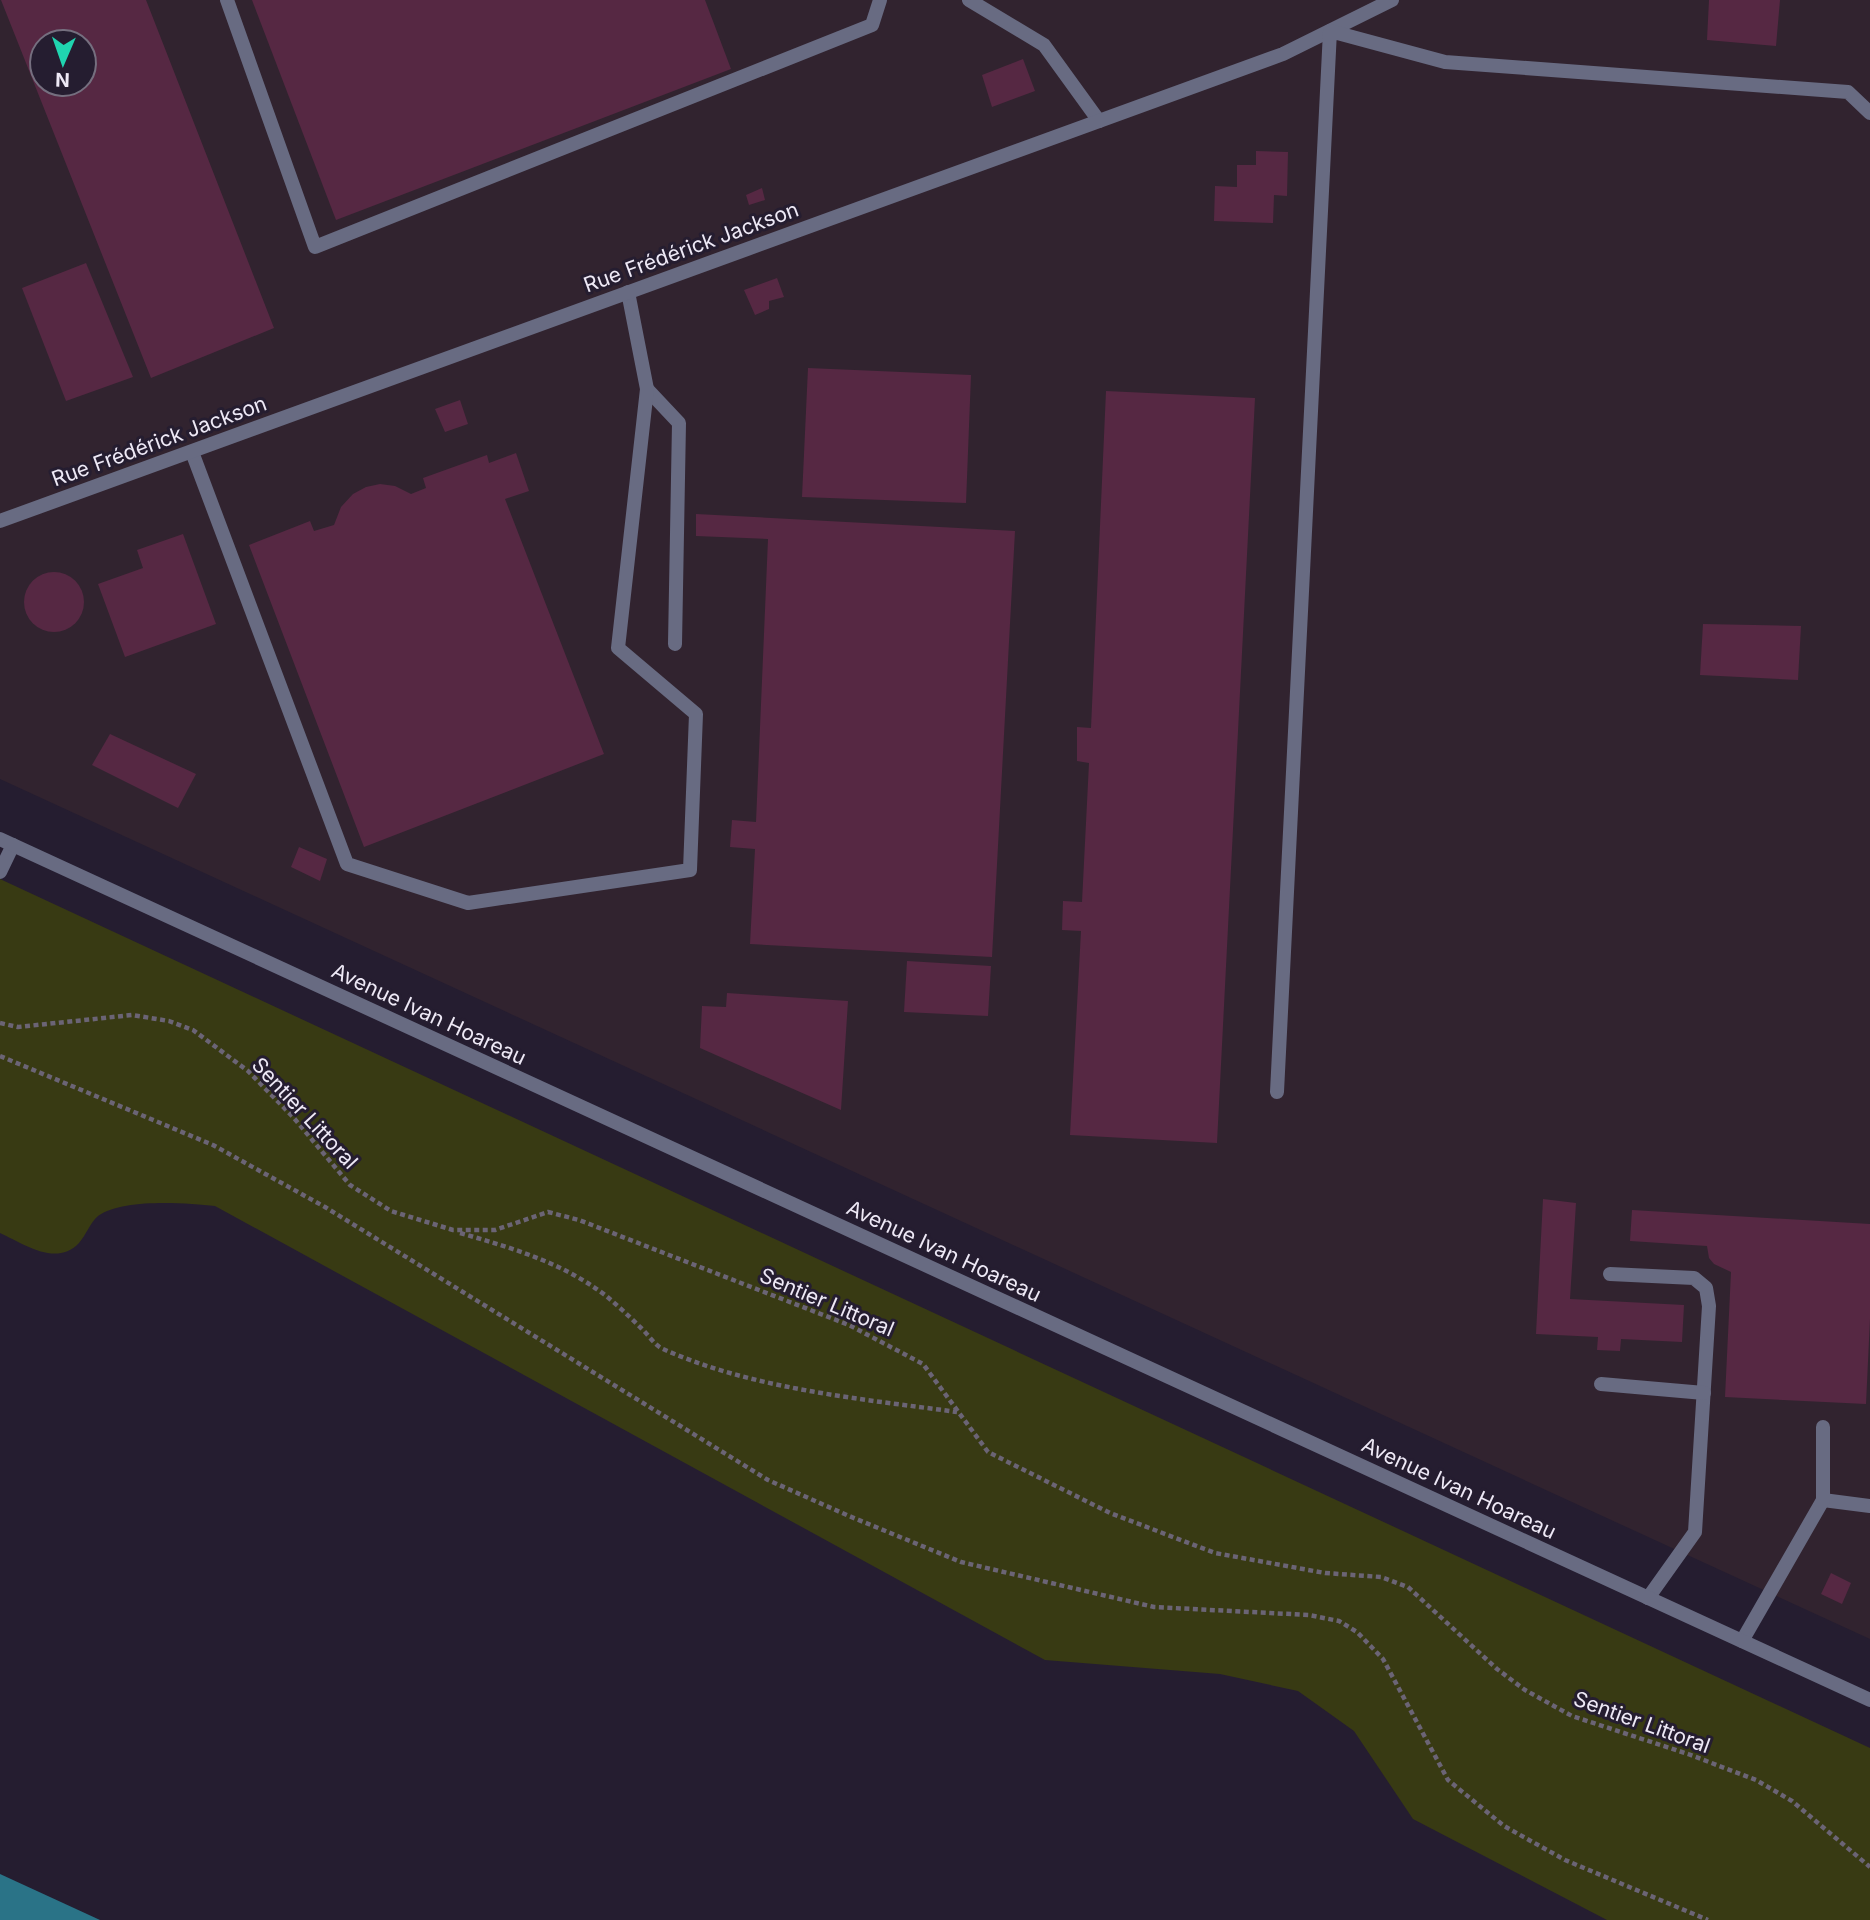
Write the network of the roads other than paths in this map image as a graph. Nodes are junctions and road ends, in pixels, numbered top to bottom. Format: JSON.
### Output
{"nodes":[{"id":1,"x":228,"y":0,"type":"edge"},
{"id":2,"x":880,"y":0,"type":"edge"},
{"id":3,"x":969,"y":0,"type":"edge"},
{"id":4,"x":1392,"y":0,"type":"edge"},
{"id":5,"x":1330,"y":31,"type":"junction"},
{"id":6,"x":1870,"y":113,"type":"edge"},
{"id":7,"x":1099,"y":121,"type":"junction"},
{"id":8,"x":628,"y":292,"type":"junction"},
{"id":9,"x":647,"y":389,"type":"junction"},
{"id":10,"x":192,"y":452,"type":"junction"},
{"id":11,"x":0,"y":521,"type":"edge"},
{"id":12,"x":676,"y":644,"type":"dead end"},
{"id":13,"x":7,"y":842,"type":"edge"},
{"id":14,"x":0,"y":872,"type":"edge"},
{"id":15,"x":1277,"y":1092,"type":"dead end"},
{"id":16,"x":1610,"y":1274,"type":"dead end"},
{"id":17,"x":1601,"y":1384,"type":"dead end"},
{"id":18,"x":1704,"y":1392,"type":"junction"},
{"id":19,"x":1823,"y":1427,"type":"dead end"},
{"id":20,"x":1823,"y":1500,"type":"junction"},
{"id":21,"x":1870,"y":1506,"type":"edge"},
{"id":22,"x":1648,"y":1598,"type":"junction"},
{"id":23,"x":1742,"y":1641,"type":"junction"},
{"id":24,"x":1870,"y":1700,"type":"edge"}],
"edges":[{"from":1,"to":2,"type":"street"},
{"from":3,"to":7,"type":"street"},
{"from":4,"to":5,"type":"street","name":"Rue Frédérick Jackson"},
{"from":5,"to":6,"type":"street"},
{"from":5,"to":7,"type":"street","name":"Rue Frédérick Jackson"},
{"from":5,"to":15,"type":"street"},
{"from":7,"to":8,"type":"street","name":"Rue Frédérick Jackson"},
{"from":8,"to":9,"type":"street"},
{"from":8,"to":10,"type":"street","name":"Rue Frédérick Jackson"},
{"from":9,"to":10,"type":"street"},
{"from":9,"to":12,"type":"street"},
{"from":10,"to":11,"type":"street","name":"Rue Frédérick Jackson"},
{"from":13,"to":14,"type":"street"},
{"from":13,"to":22,"type":"street","name":"Avenue Ivan Hoareau"},
{"from":16,"to":18,"type":"street"},
{"from":17,"to":18,"type":"street"},
{"from":18,"to":22,"type":"street"},
{"from":19,"to":20,"type":"street"},
{"from":20,"to":21,"type":"street"},
{"from":20,"to":23,"type":"street"},
{"from":22,"to":23,"type":"street","name":"Avenue Ivan Hoareau"},
{"from":23,"to":24,"type":"street","name":"Avenue Ivan Hoareau"}]}
